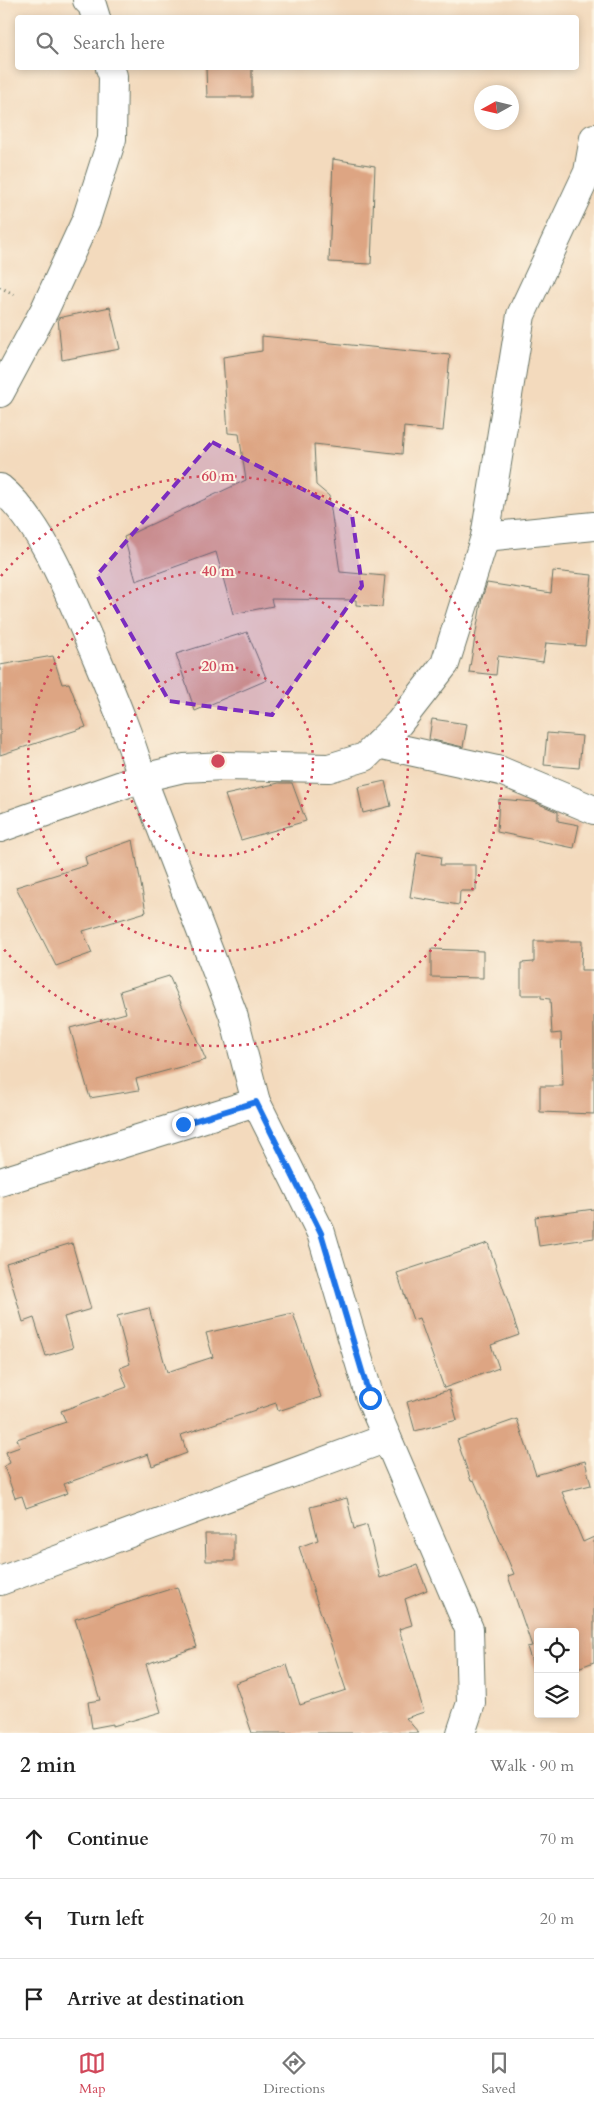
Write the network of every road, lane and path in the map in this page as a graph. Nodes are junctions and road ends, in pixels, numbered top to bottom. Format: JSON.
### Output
{"nodes":[{"id":1,"x":86,"y":0,"type":"edge"},
{"id":2,"x":95,"y":15,"type":"edge"},
{"id":3,"x":111,"y":70,"type":"edge"},
{"id":4,"x":594,"y":138,"type":"edge"},
{"id":5,"x":0,"y":393,"type":"edge"},
{"id":6,"x":0,"y":488,"type":"edge"},
{"id":7,"x":594,"y":526,"type":"edge"},
{"id":8,"x":485,"y":537,"type":"junction"},
{"id":9,"x":378,"y":744,"type":"junction"},
{"id":10,"x":142,"y":778,"type":"junction"},
{"id":11,"x":594,"y":810,"type":"edge"},
{"id":12,"x":0,"y":828,"type":"edge"},
{"id":13,"x":256,"y":1102,"type":"junction"},
{"id":14,"x":0,"y":1182,"type":"edge"},
{"id":15,"x":387,"y":1438,"type":"junction"},
{"id":16,"x":0,"y":1581,"type":"edge"},
{"id":17,"x":462,"y":1733,"type":"edge"}],
"edges":[{"from":1,"to":2,"type":"street"},
{"from":3,"to":5,"type":"street"},
{"from":4,"to":8,"type":"street"},
{"from":6,"to":10,"type":"street"},
{"from":7,"to":8,"type":"street"},
{"from":8,"to":9,"type":"street"},
{"from":9,"to":10,"type":"street"},
{"from":9,"to":11,"type":"street"},
{"from":10,"to":12,"type":"street"},
{"from":10,"to":13,"type":"street"},
{"from":13,"to":14,"type":"street"},
{"from":13,"to":15,"type":"street"},
{"from":15,"to":16,"type":"street"},
{"from":15,"to":17,"type":"street"}]}
